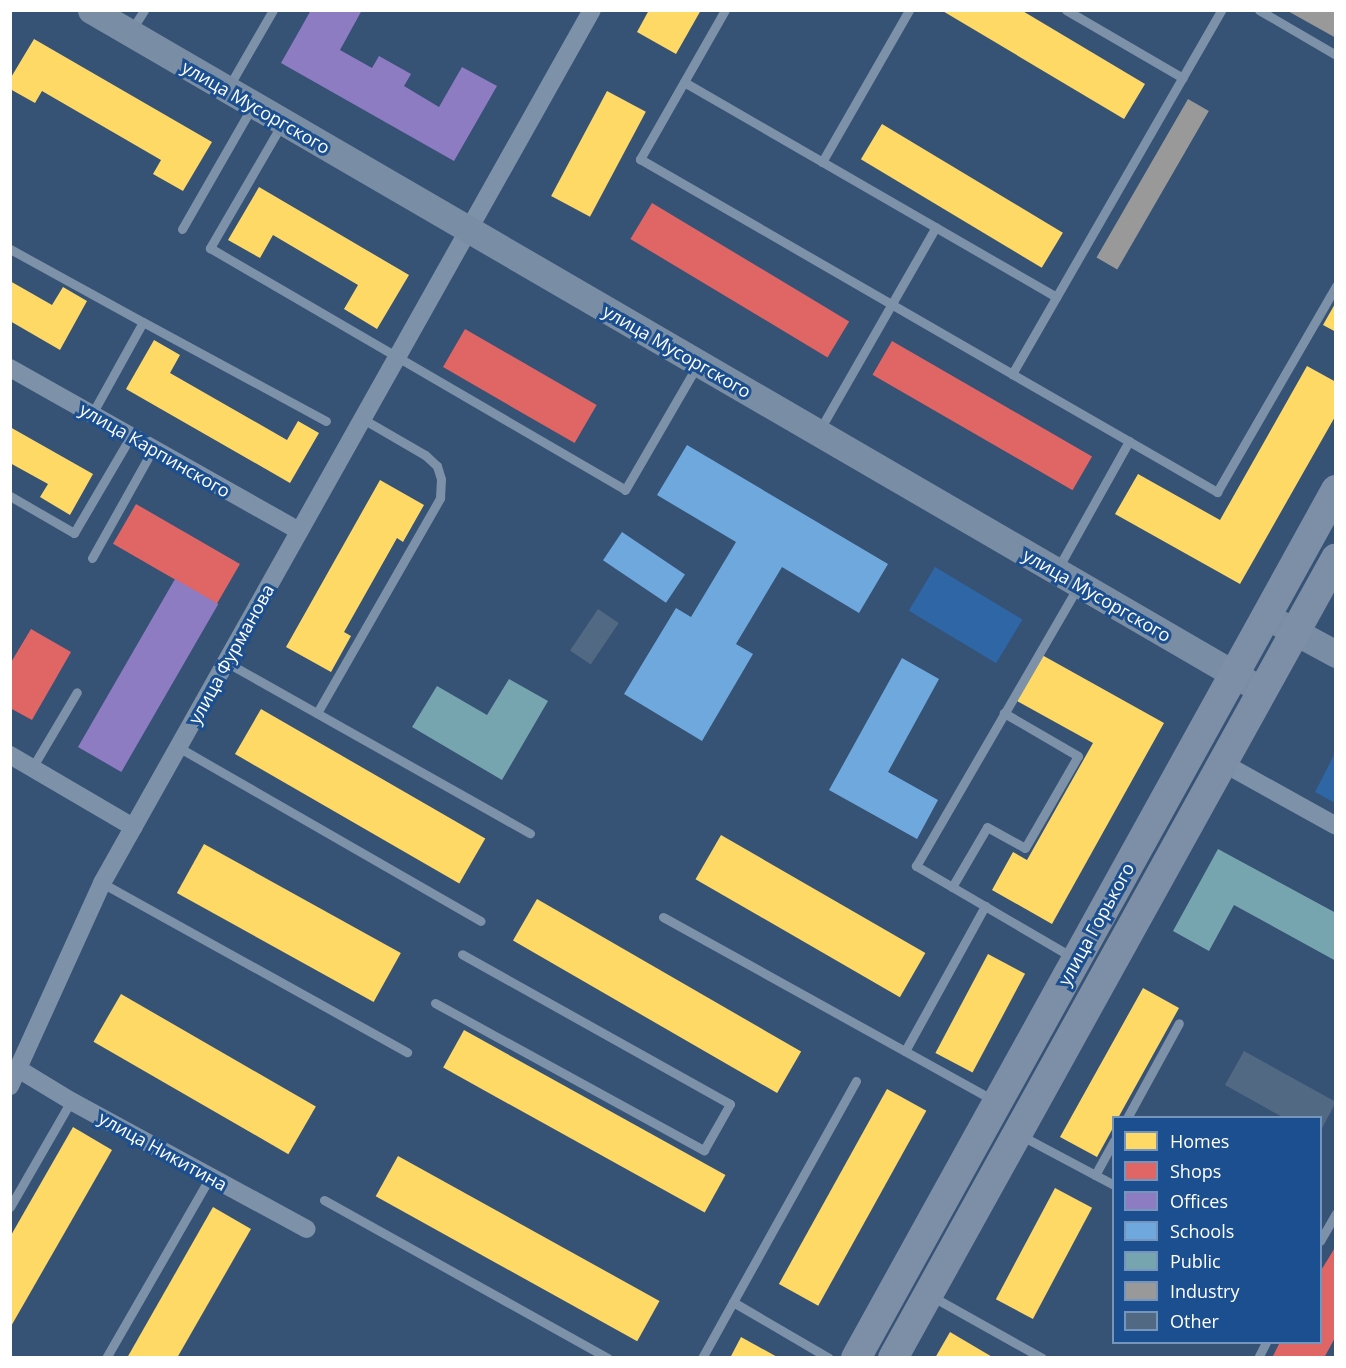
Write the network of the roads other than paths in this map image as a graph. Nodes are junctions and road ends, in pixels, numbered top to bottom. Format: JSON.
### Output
{"nodes":[{"id":1,"x":91,"y":10,"type":"edge"},
{"id":2,"x":144,"y":10,"type":"edge"},
{"id":3,"x":273,"y":10,"type":"edge"},
{"id":4,"x":592,"y":10,"type":"edge"},
{"id":5,"x":725,"y":10,"type":"edge"},
{"id":6,"x":909,"y":10,"type":"edge"},
{"id":7,"x":1066,"y":10,"type":"edge"},
{"id":8,"x":1221,"y":10,"type":"edge"},
{"id":9,"x":1259,"y":10,"type":"edge"},
{"id":10,"x":130,"y":33,"type":"junction"},
{"id":11,"x":1335,"y":54,"type":"edge"},
{"id":12,"x":1182,"y":78,"type":"junction"},
{"id":13,"x":684,"y":82,"type":"junction"},
{"id":14,"x":227,"y":90,"type":"junction"},
{"id":15,"x":253,"y":105,"type":"junction"},
{"id":16,"x":283,"y":122,"type":"junction"},
{"id":17,"x":822,"y":162,"type":"junction"},
{"id":18,"x":936,"y":227,"type":"junction"},
{"id":19,"x":182,"y":229,"type":"dead end"},
{"id":20,"x":469,"y":230,"type":"junction"},
{"id":21,"x":10,"y":249,"type":"edge"},
{"id":22,"x":1335,"y":285,"type":"edge"},
{"id":23,"x":1056,"y":297,"type":"junction"},
{"id":24,"x":891,"y":304,"type":"junction"},
{"id":25,"x":143,"y":322,"type":"junction"},
{"id":26,"x":397,"y":357,"type":"junction"},
{"id":27,"x":698,"y":363,"type":"junction"},
{"id":28,"x":10,"y":368,"type":"edge"},
{"id":29,"x":1012,"y":374,"type":"junction"},
{"id":30,"x":92,"y":414,"type":"junction"},
{"id":31,"x":363,"y":419,"type":"junction"},
{"id":32,"x":326,"y":421,"type":"dead end"},
{"id":33,"x":818,"y":433,"type":"junction"},
{"id":34,"x":131,"y":436,"type":"junction"},
{"id":35,"x":1129,"y":441,"type":"junction"},
{"id":36,"x":153,"y":449,"type":"junction"},
{"id":37,"x":1335,"y":490,"type":"edge"},
{"id":38,"x":10,"y":496,"type":"edge"},
{"id":39,"x":299,"y":531,"type":"junction"},
{"id":40,"x":92,"y":558,"type":"dead end"},
{"id":41,"x":1335,"y":558,"type":"edge"},
{"id":42,"x":1068,"y":578,"type":"junction"},
{"id":43,"x":1266,"y":616,"type":"junction"},
{"id":44,"x":1295,"y":632,"type":"junction"},
{"id":45,"x":1335,"y":654,"type":"edge"},
{"id":46,"x":226,"y":662,"type":"junction"},
{"id":47,"x":1234,"y":675,"type":"junction"},
{"id":48,"x":1263,"y":691,"type":"junction"},
{"id":49,"x":77,"y":692,"type":"dead end"},
{"id":50,"x":317,"y":713,"type":"junction"},
{"id":51,"x":1004,"y":714,"type":"junction"},
{"id":52,"x":178,"y":747,"type":"junction"},
{"id":53,"x":10,"y":755,"type":"edge"},
{"id":54,"x":1223,"y":762,"type":"junction"},
{"id":55,"x":32,"y":768,"type":"junction"},
{"id":56,"x":1335,"y":826,"type":"edge"},
{"id":57,"x":134,"y":827,"type":"junction"},
{"id":58,"x":530,"y":833,"type":"dead end"},
{"id":59,"x":102,"y":883,"type":"junction"},
{"id":60,"x":952,"y":887,"type":"junction"},
{"id":61,"x":985,"y":906,"type":"junction"},
{"id":62,"x":663,"y":917,"type":"dead end"},
{"id":63,"x":481,"y":921,"type":"dead end"},
{"id":64,"x":462,"y":954,"type":"dead end"},
{"id":65,"x":1077,"y":960,"type":"junction"},
{"id":66,"x":435,"y":1003,"type":"dead end"},
{"id":67,"x":1179,"y":1023,"type":"dead end"},
{"id":68,"x":905,"y":1051,"type":"junction"},
{"id":69,"x":407,"y":1052,"type":"dead end"},
{"id":70,"x":15,"y":1078,"type":"edge"},
{"id":71,"x":856,"y":1081,"type":"dead end"},
{"id":72,"x":71,"y":1101,"type":"junction"},
{"id":73,"x":997,"y":1102,"type":"junction"},
{"id":74,"x":1128,"y":1116,"type":"edge"},
{"id":75,"x":1017,"y":1134,"type":"junction"},
{"id":76,"x":1112,"y":1143,"type":"edge"},
{"id":77,"x":1095,"y":1175,"type":"junction"},
{"id":78,"x":210,"y":1177,"type":"junction"},
{"id":79,"x":1112,"y":1184,"type":"edge"},
{"id":80,"x":324,"y":1200,"type":"dead end"},
{"id":81,"x":10,"y":1206,"type":"edge"},
{"id":82,"x":1335,"y":1213,"type":"edge"},
{"id":83,"x":307,"y":1229,"type":"dead end"},
{"id":84,"x":1322,"y":1237,"type":"edge"},
{"id":85,"x":928,"y":1295,"type":"junction"},
{"id":86,"x":733,"y":1302,"type":"junction"},
{"id":87,"x":1265,"y":1344,"type":"edge"},
{"id":88,"x":106,"y":1358,"type":"edge"},
{"id":89,"x":608,"y":1358,"type":"edge"},
{"id":90,"x":702,"y":1358,"type":"edge"},
{"id":91,"x":829,"y":1358,"type":"edge"},
{"id":92,"x":856,"y":1358,"type":"edge"},
{"id":93,"x":893,"y":1358,"type":"edge"},
{"id":94,"x":1042,"y":1358,"type":"edge"},
{"id":95,"x":1258,"y":1358,"type":"edge"}],
"edges":[{"from":1,"to":10,"type":"street","name":"улица Мусоргского"},
{"from":2,"to":10,"type":"lane"},
{"from":3,"to":14,"type":"lane"},
{"from":4,"to":20,"type":"street","name":"улица Фурманова"},
{"from":5,"to":13,"type":"lane"},
{"from":6,"to":17,"type":"lane"},
{"from":7,"to":12,"type":"lane"},
{"from":8,"to":12,"type":"lane"},
{"from":9,"to":11,"type":"lane"},
{"from":10,"to":14,"type":"street","name":"улица Мусоргского"},
{"from":12,"to":23,"type":"lane"},
{"from":13,"to":17,"type":"lane"},
{"from":13,"to":24,"type":"lane"},
{"from":14,"to":15,"type":"street","name":"улица Мусоргского"},
{"from":15,"to":16,"type":"street","name":"улица Мусоргского"},
{"from":15,"to":19,"type":"lane"},
{"from":16,"to":20,"type":"street","name":"улица Мусоргского"},
{"from":16,"to":26,"type":"lane"},
{"from":17,"to":18,"type":"lane"},
{"from":18,"to":23,"type":"lane"},
{"from":18,"to":24,"type":"lane"},
{"from":20,"to":26,"type":"street","name":"улица Фурманова"},
{"from":20,"to":27,"type":"street","name":"улица Мусоргского"},
{"from":21,"to":25,"type":"lane"},
{"from":22,"to":35,"type":"lane"},
{"from":23,"to":29,"type":"lane"},
{"from":24,"to":29,"type":"lane"},
{"from":24,"to":33,"type":"lane"},
{"from":25,"to":30,"type":"lane"},
{"from":25,"to":32,"type":"lane"},
{"from":26,"to":27,"type":"lane"},
{"from":26,"to":31,"type":"street","name":"улица Фурманова"},
{"from":27,"to":33,"type":"street","name":"улица Мусоргского"},
{"from":28,"to":30,"type":"street","name":"улица Карпинского"},
{"from":29,"to":35,"type":"lane"},
{"from":30,"to":34,"type":"street","name":"улица Карпинского"},
{"from":31,"to":39,"type":"street","name":"улица Фурманова"},
{"from":31,"to":50,"type":"lane"},
{"from":33,"to":42,"type":"street","name":"улица Мусоргского"},
{"from":34,"to":36,"type":"street","name":"улица Карпинского"},
{"from":34,"to":38,"type":"lane"},
{"from":35,"to":42,"type":"lane"},
{"from":36,"to":39,"type":"street","name":"улица Карпинского"},
{"from":36,"to":40,"type":"lane"},
{"from":37,"to":43,"type":"main road","name":"улица Горького"},
{"from":39,"to":46,"type":"street","name":"улица Фурманова"},
{"from":41,"to":44,"type":"main road","name":"улица Горького"},
{"from":42,"to":47,"type":"street","name":"улица Мусоргского"},
{"from":42,"to":51,"type":"lane"},
{"from":43,"to":44,"type":"street"},
{"from":43,"to":47,"type":"main road","name":"улица Горького"},
{"from":44,"to":45,"type":"street"},
{"from":44,"to":48,"type":"main road","name":"улица Горького"},
{"from":46,"to":50,"type":"lane"},
{"from":46,"to":52,"type":"street","name":"улица Фурманова"},
{"from":47,"to":48,"type":"street","name":"улица Мусоргского"},
{"from":47,"to":65,"type":"main road","name":"улица Горького"},
{"from":48,"to":54,"type":"main road","name":"улица Горького"},
{"from":49,"to":55,"type":"lane"},
{"from":50,"to":58,"type":"lane"},
{"from":51,"to":60,"type":"lane"},
{"from":51,"to":60,"type":"lane"},
{"from":52,"to":57,"type":"street","name":"улица Фурманова"},
{"from":52,"to":63,"type":"lane"},
{"from":53,"to":55,"type":"street"},
{"from":54,"to":56,"type":"street"},
{"from":54,"to":75,"type":"main road","name":"улица Горького"},
{"from":55,"to":57,"type":"street"},
{"from":57,"to":59,"type":"street","name":"улица Фурманова"},
{"from":59,"to":69,"type":"lane"},
{"from":59,"to":70,"type":"street","name":"улица Фурманова"},
{"from":60,"to":61,"type":"lane"},
{"from":61,"to":65,"type":"lane"},
{"from":61,"to":68,"type":"lane"},
{"from":62,"to":68,"type":"lane"},
{"from":64,"to":66,"type":"lane"},
{"from":65,"to":73,"type":"main road","name":"улица Горького"},
{"from":67,"to":74,"type":"lane"},
{"from":68,"to":73,"type":"lane"},
{"from":70,"to":72,"type":"street","name":"улица Никитина"},
{"from":71,"to":86,"type":"lane"},
{"from":72,"to":78,"type":"street","name":"улица Никитина"},
{"from":72,"to":81,"type":"lane"},
{"from":73,"to":92,"type":"main road","name":"улица Горького"},
{"from":75,"to":77,"type":"lane"},
{"from":75,"to":85,"type":"main road","name":"улица Горького"},
{"from":76,"to":77,"type":"lane"},
{"from":77,"to":79,"type":"lane"},
{"from":78,"to":83,"type":"street","name":"улица Никитина"},
{"from":78,"to":88,"type":"lane"},
{"from":80,"to":89,"type":"lane"},
{"from":82,"to":84,"type":"lane"},
{"from":85,"to":93,"type":"main road","name":"улица Горького"},
{"from":85,"to":94,"type":"lane"},
{"from":86,"to":90,"type":"lane"},
{"from":86,"to":91,"type":"lane"},
{"from":87,"to":95,"type":"lane"}]}
